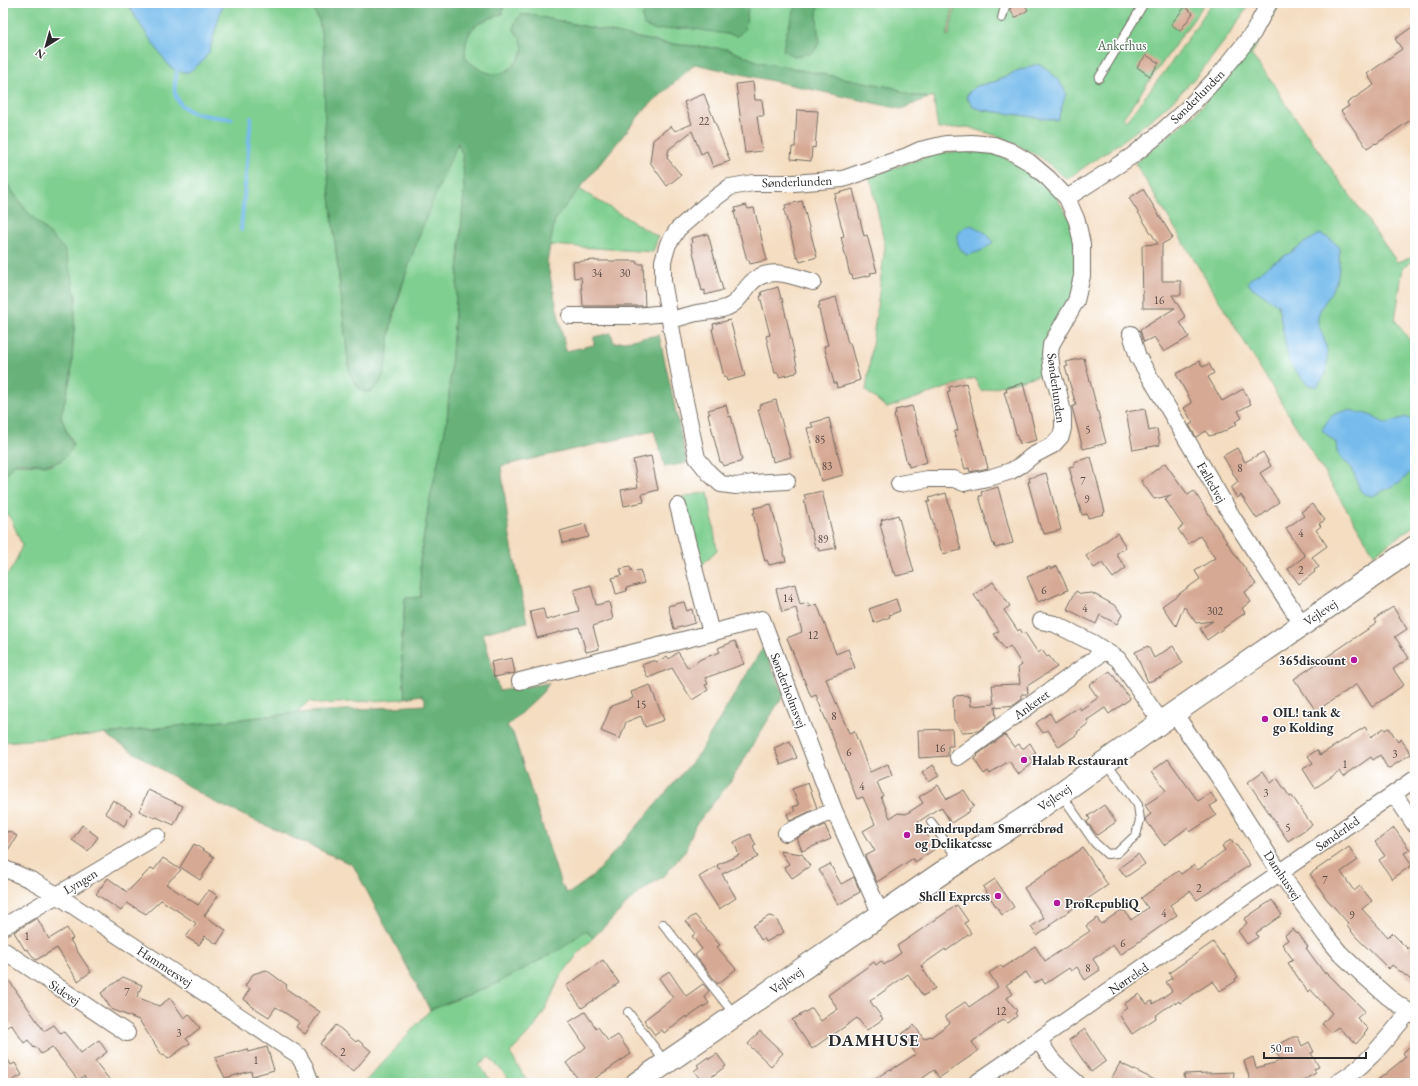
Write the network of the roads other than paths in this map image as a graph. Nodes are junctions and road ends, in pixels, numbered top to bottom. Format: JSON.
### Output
{"nodes":[{"id":1,"x":1006,"y":3,"type":"edge"},
{"id":2,"x":1144,"y":3,"type":"edge"},
{"id":3,"x":1269,"y":3,"type":"edge"},
{"id":4,"x":1002,"y":18,"type":"dead end"},
{"id":5,"x":1099,"y":78,"type":"dead end"},
{"id":6,"x":1067,"y":198,"type":"junction"},
{"id":7,"x":813,"y":282,"type":"dead end"},
{"id":8,"x":570,"y":316,"type":"dead end"},
{"id":9,"x":669,"y":317,"type":"junction"},
{"id":10,"x":1131,"y":334,"type":"dead end"},
{"id":11,"x":787,"y":481,"type":"dead end"},
{"id":12,"x":899,"y":484,"type":"dead end"},
{"id":13,"x":678,"y":506,"type":"dead end"},
{"id":14,"x":1414,"y":551,"type":"edge"},
{"id":15,"x":1041,"y":621,"type":"dead end"},
{"id":16,"x":1302,"y":624,"type":"junction"},
{"id":17,"x":711,"y":633,"type":"junction"},
{"id":18,"x":1105,"y":650,"type":"junction"},
{"id":19,"x":520,"y":681,"type":"dead end"},
{"id":20,"x":1167,"y":717,"type":"junction"},
{"id":21,"x":958,"y":757,"type":"dead end"},
{"id":22,"x":1105,"y":761,"type":"junction"},
{"id":23,"x":1415,"y":779,"type":"edge"},
{"id":24,"x":1060,"y":793,"type":"junction"},
{"id":25,"x":1394,"y":794,"type":"junction"},
{"id":26,"x":834,"y":810,"type":"junction"},
{"id":27,"x":932,"y":822,"type":"dead end"},
{"id":28,"x":1415,"y":825,"type":"edge"},
{"id":29,"x":786,"y":833,"type":"dead end"},
{"id":30,"x":157,"y":836,"type":"dead end"},
{"id":31,"x":960,"y":861,"type":"junction"},
{"id":32,"x":3,"y":868,"type":"edge"},
{"id":33,"x":1280,"y":873,"type":"junction"},
{"id":34,"x":57,"y":895,"type":"junction"},
{"id":35,"x":881,"y":915,"type":"junction"},
{"id":36,"x":663,"y":924,"type":"dead end"},
{"id":37,"x":3,"y":927,"type":"edge"},
{"id":38,"x":3,"y":950,"type":"edge"},
{"id":39,"x":628,"y":1012,"type":"dead end"},
{"id":40,"x":1412,"y":1014,"type":"edge"},
{"id":41,"x":735,"y":1015,"type":"junction"},
{"id":42,"x":127,"y":1033,"type":"dead end"},
{"id":43,"x":1039,"y":1041,"type":"junction"},
{"id":44,"x":666,"y":1063,"type":"junction"},
{"id":45,"x":1347,"y":1081,"type":"edge"},
{"id":46,"x":311,"y":1083,"type":"edge"},
{"id":47,"x":637,"y":1083,"type":"edge"},
{"id":48,"x":976,"y":1083,"type":"edge"},
{"id":49,"x":1077,"y":1083,"type":"edge"}],
"edges":[{"from":1,"to":4,"type":"lane"},
{"from":2,"to":5,"type":"lane"},
{"from":3,"to":6,"type":"street","name":"Sønderlunden"},
{"from":6,"to":9,"type":"street","name":"Sønderlunden"},
{"from":6,"to":12,"type":"street","name":"Sønderlunden"},
{"from":7,"to":9,"type":"street"},
{"from":8,"to":9,"type":"street"},
{"from":9,"to":11,"type":"street","name":"Sønderlunden"},
{"from":10,"to":16,"type":"street","name":"Fælledvej"},
{"from":13,"to":17,"type":"street"},
{"from":14,"to":16,"type":"street","name":"Vejlevej"},
{"from":15,"to":18,"type":"street"},
{"from":16,"to":20,"type":"street","name":"Vejlevej"},
{"from":17,"to":19,"type":"street","name":"Sønderholmsvej"},
{"from":17,"to":26,"type":"street","name":"Sønderholmsvej"},
{"from":18,"to":20,"type":"street"},
{"from":18,"to":21,"type":"street","name":"Ankeret"},
{"from":20,"to":22,"type":"street","name":"Vejlevej"},
{"from":20,"to":33,"type":"street","name":"Damhusvej"},
{"from":22,"to":24,"type":"street","name":"Vejlevej"},
{"from":22,"to":24,"type":"lane"},
{"from":23,"to":25,"type":"street","name":"Sønderled"},
{"from":24,"to":31,"type":"street","name":"Vejlevej"},
{"from":25,"to":28,"type":"street"},
{"from":25,"to":33,"type":"street","name":"Sønderled"},
{"from":26,"to":29,"type":"street"},
{"from":26,"to":35,"type":"street","name":"Sønderholmsvej"},
{"from":27,"to":31,"type":"lane"},
{"from":30,"to":34,"type":"street","name":"Lyngen"},
{"from":31,"to":35,"type":"street","name":"Vejlevej"},
{"from":32,"to":34,"type":"street","name":"Hammersvej"},
{"from":33,"to":40,"type":"street","name":"Damhusvej"},
{"from":33,"to":43,"type":"street","name":"Nørreled"},
{"from":34,"to":37,"type":"street","name":"Lyngen"},
{"from":34,"to":46,"type":"street","name":"Hammersvej"},
{"from":35,"to":41,"type":"street","name":"Vejlevej"},
{"from":36,"to":41,"type":"lane"},
{"from":38,"to":42,"type":"street","name":"Sidevej"},
{"from":39,"to":44,"type":"lane"},
{"from":40,"to":45,"type":"street"},
{"from":41,"to":44,"type":"street","name":"Vejlevej"},
{"from":43,"to":48,"type":"street","name":"Nørreled"},
{"from":43,"to":49,"type":"street"},
{"from":44,"to":47,"type":"street","name":"Vejlevej"}]}
